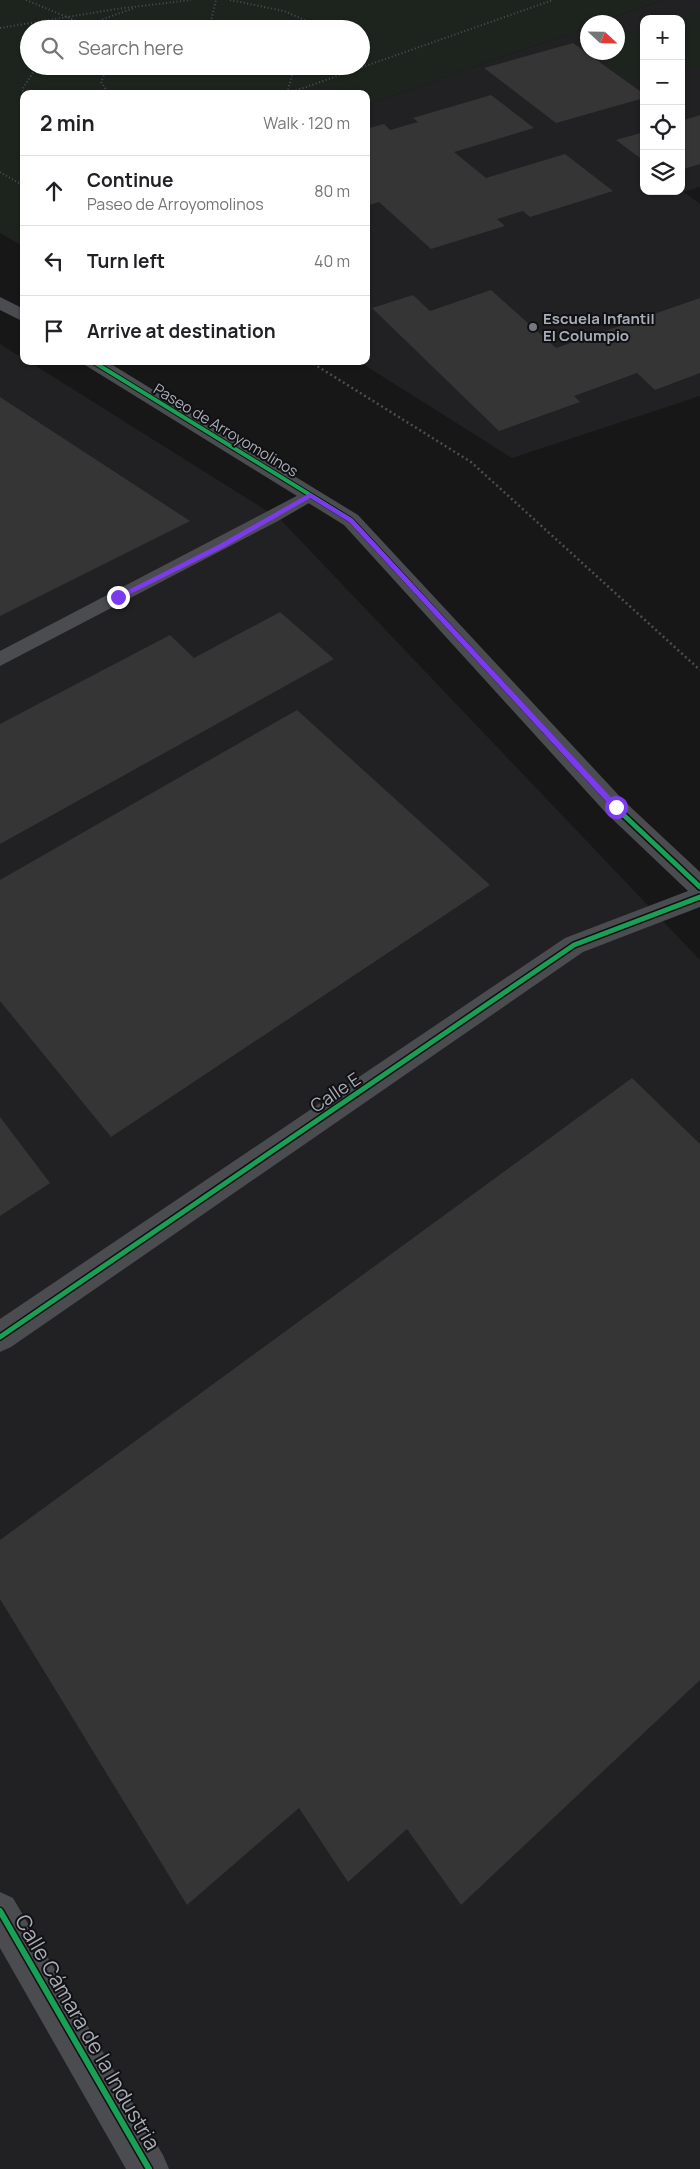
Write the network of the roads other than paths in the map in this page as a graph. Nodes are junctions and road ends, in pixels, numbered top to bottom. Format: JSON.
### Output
{"nodes":[{"id":1,"x":0,"y":302,"type":"edge"},
{"id":2,"x":20,"y":314,"type":"edge"},
{"id":3,"x":99,"y":365,"type":"edge"},
{"id":4,"x":310,"y":495,"type":"junction"},
{"id":5,"x":0,"y":660,"type":"edge"},
{"id":6,"x":700,"y":887,"type":"edge"},
{"id":7,"x":700,"y":897,"type":"edge"},
{"id":8,"x":0,"y":1337,"type":"edge"},
{"id":9,"x":0,"y":1911,"type":"edge"},
{"id":10,"x":149,"y":2169,"type":"edge"}],
"edges":[{"from":1,"to":2,"type":"street"},
{"from":3,"to":4,"type":"street","name":"Paseo de Arroyomolinos"},
{"from":4,"to":5,"type":"lane"},
{"from":4,"to":6,"type":"street","name":"Paseo de Arroyomolinos"},
{"from":7,"to":8,"type":"street","name":"Calle E"},
{"from":9,"to":10,"type":"street","name":"Calle Cámara de la Industria"}]}
